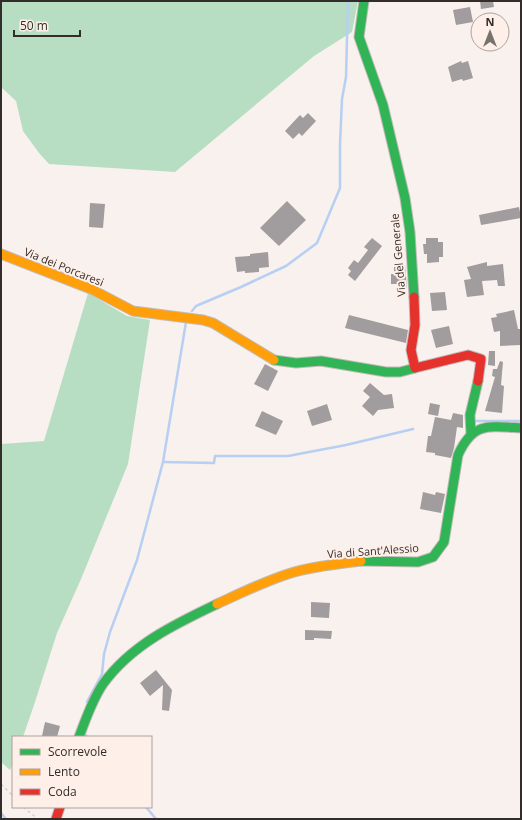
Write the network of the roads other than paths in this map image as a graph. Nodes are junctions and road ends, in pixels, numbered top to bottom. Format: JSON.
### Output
{"nodes":[{"id":1,"x":364,"y":1,"type":"edge"},
{"id":2,"x":1,"y":254,"type":"edge"},
{"id":3,"x":415,"y":368,"type":"junction"},
{"id":4,"x":521,"y":428,"type":"edge"},
{"id":5,"x":471,"y":434,"type":"junction"},
{"id":6,"x":79,"y":736,"type":"edge"},
{"id":7,"x":60,"y":808,"type":"edge"},
{"id":8,"x":56,"y":819,"type":"edge"}],
"edges":[{"from":1,"to":3,"type":"street","name":"Via del Generale"},
{"from":2,"to":3,"type":"street","name":"Via dei Porcaresi"},
{"from":3,"to":5,"type":"street"},
{"from":4,"to":5,"type":"street"},
{"from":5,"to":6,"type":"street","name":"Via di Sant'Alessio"},
{"from":7,"to":8,"type":"street"}]}
